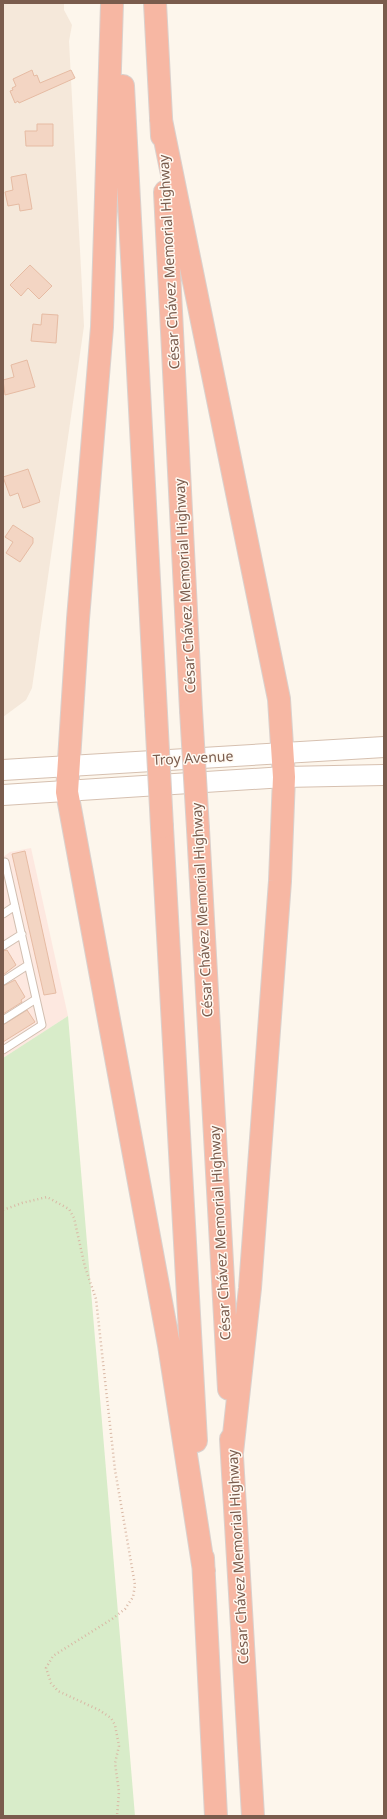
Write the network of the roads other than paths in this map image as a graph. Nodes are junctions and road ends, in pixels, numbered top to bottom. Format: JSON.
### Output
{"nodes":[{"id":1,"x":112,"y":3,"type":"edge"},
{"id":2,"x":118,"y":3,"type":"edge"},
{"id":3,"x":155,"y":3,"type":"edge"},
{"id":4,"x":161,"y":120,"type":"junction"},
{"id":5,"x":384,"y":748,"type":"edge"},
{"id":6,"x":284,"y":752,"type":"junction"},
{"id":7,"x":68,"y":766,"type":"junction"},
{"id":8,"x":3,"y":770,"type":"edge"},
{"id":9,"x":384,"y":774,"type":"edge"},
{"id":10,"x":284,"y":777,"type":"junction"},
{"id":11,"x":67,"y":792,"type":"junction"},
{"id":12,"x":3,"y":795,"type":"edge"},
{"id":13,"x":5,"y":862,"type":"dead end"},
{"id":14,"x":6,"y":878,"type":"edge"},
{"id":15,"x":15,"y":906,"type":"junction"},
{"id":16,"x":3,"y":914,"type":"edge"},
{"id":17,"x":22,"y":934,"type":"junction"},
{"id":18,"x":3,"y":946,"type":"edge"},
{"id":19,"x":28,"y":964,"type":"junction"},
{"id":20,"x":3,"y":981,"type":"edge"},
{"id":21,"x":36,"y":998,"type":"junction"},
{"id":22,"x":3,"y":1020,"type":"edge"},
{"id":23,"x":3,"y":1050,"type":"edge"},
{"id":24,"x":232,"y":1453,"type":"junction"},
{"id":25,"x":204,"y":1571,"type":"junction"},
{"id":26,"x":216,"y":1816,"type":"edge"},
{"id":27,"x":253,"y":1816,"type":"edge"}],
"edges":[{"from":1,"to":7,"type":"highway"},
{"from":2,"to":25,"type":"highway","bridge":true},
{"from":3,"to":4,"type":"highway","name":"César Chávez Memorial Highway"},
{"from":4,"to":6,"type":"highway"},
{"from":4,"to":24,"type":"highway","name":"César Chávez Memorial Highway","bridge":true},
{"from":5,"to":6,"type":"main road","name":"Troy Avenue"},
{"from":6,"to":7,"type":"main road","name":"Troy Avenue"},
{"from":6,"to":10,"type":"highway"},
{"from":7,"to":8,"type":"main road","name":"Troy Avenue"},
{"from":7,"to":11,"type":"highway"},
{"from":9,"to":10,"type":"main road","name":"Troy Avenue"},
{"from":10,"to":11,"type":"main road","name":"Troy Avenue"},
{"from":10,"to":24,"type":"highway"},
{"from":11,"to":12,"type":"main road","name":"Troy Avenue"},
{"from":11,"to":25,"type":"highway"},
{"from":13,"to":14,"type":"lane"},
{"from":14,"to":15,"type":"lane"},
{"from":15,"to":16,"type":"lane"},
{"from":15,"to":17,"type":"lane"},
{"from":17,"to":18,"type":"lane"},
{"from":17,"to":19,"type":"lane"},
{"from":19,"to":20,"type":"lane"},
{"from":19,"to":21,"type":"lane"},
{"from":21,"to":22,"type":"lane"},
{"from":21,"to":23,"type":"lane"},
{"from":24,"to":27,"type":"highway","name":"César Chávez Memorial Highway"},
{"from":25,"to":26,"type":"highway"}]}
